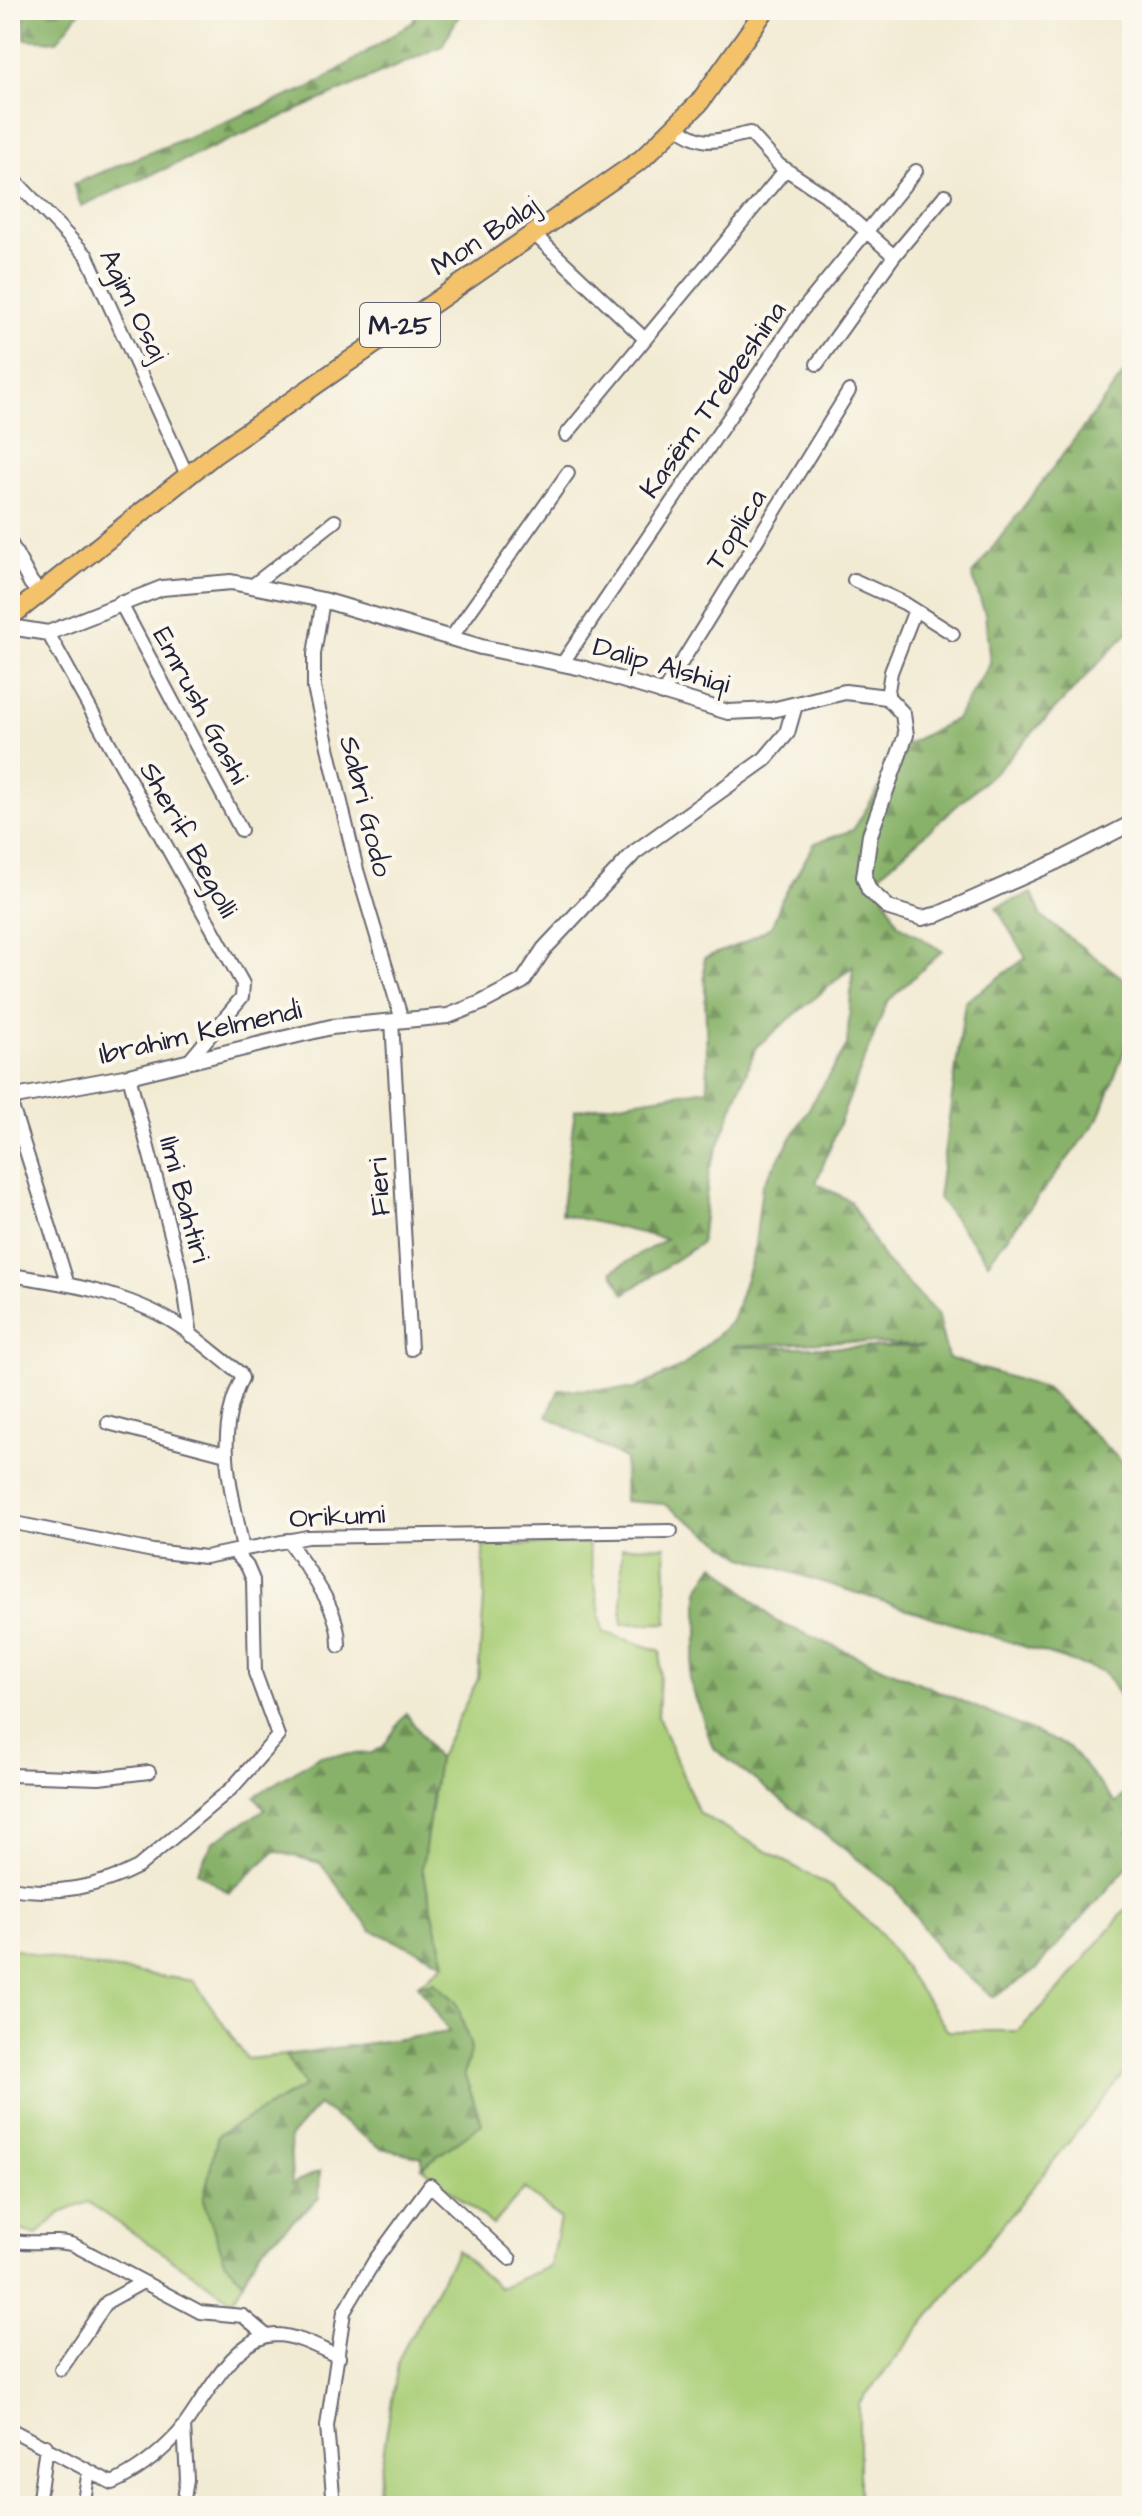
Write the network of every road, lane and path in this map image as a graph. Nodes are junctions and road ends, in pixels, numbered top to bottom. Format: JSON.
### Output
{"nodes":[{"id":1,"x":765,"y":10,"type":"edge"},
{"id":2,"x":677,"y":127,"type":"junction"},
{"id":3,"x":786,"y":169,"type":"junction"},
{"id":4,"x":916,"y":171,"type":"dead end"},
{"id":5,"x":10,"y":175,"type":"edge"},
{"id":6,"x":945,"y":195,"type":"dead end"},
{"id":7,"x":866,"y":233,"type":"junction"},
{"id":8,"x":535,"y":235,"type":"junction"},
{"id":9,"x":894,"y":256,"type":"junction"},
{"id":10,"x":645,"y":339,"type":"junction"},
{"id":11,"x":817,"y":364,"type":"dead end"},
{"id":12,"x":849,"y":391,"type":"dead end"},
{"id":13,"x":566,"y":435,"type":"dead end"},
{"id":14,"x":568,"y":473,"type":"dead end"},
{"id":15,"x":187,"y":475,"type":"junction"},
{"id":16,"x":335,"y":521,"type":"dead end"},
{"id":17,"x":10,"y":544,"type":"edge"},
{"id":18,"x":854,"y":580,"type":"dead end"},
{"id":19,"x":253,"y":585,"type":"junction"},
{"id":20,"x":40,"y":593,"type":"junction"},
{"id":21,"x":323,"y":600,"type":"junction"},
{"id":22,"x":120,"y":602,"type":"junction"},
{"id":23,"x":915,"y":610,"type":"junction"},
{"id":24,"x":10,"y":617,"type":"edge"},
{"id":25,"x":10,"y":627,"type":"edge"},
{"id":26,"x":48,"y":633,"type":"junction"},
{"id":27,"x":953,"y":634,"type":"dead end"},
{"id":28,"x":451,"y":638,"type":"junction"},
{"id":29,"x":562,"y":664,"type":"junction"},
{"id":30,"x":662,"y":694,"type":"junction"},
{"id":31,"x":887,"y":697,"type":"junction"},
{"id":32,"x":795,"y":705,"type":"junction"},
{"id":33,"x":1132,"y":823,"type":"edge"},
{"id":34,"x":241,"y":830,"type":"dead end"},
{"id":35,"x":397,"y":1020,"type":"junction"},
{"id":36,"x":189,"y":1061,"type":"junction"},
{"id":37,"x":129,"y":1076,"type":"junction"},
{"id":38,"x":10,"y":1099,"type":"edge"},
{"id":39,"x":10,"y":1275,"type":"edge"},
{"id":40,"x":68,"y":1285,"type":"junction"},
{"id":41,"x":191,"y":1336,"type":"junction"},
{"id":42,"x":411,"y":1349,"type":"dead end"},
{"id":43,"x":108,"y":1423,"type":"dead end"},
{"id":44,"x":226,"y":1454,"type":"junction"},
{"id":45,"x":10,"y":1522,"type":"edge"},
{"id":46,"x":671,"y":1531,"type":"dead end"},
{"id":47,"x":288,"y":1540,"type":"junction"},
{"id":48,"x":239,"y":1552,"type":"junction"},
{"id":49,"x":339,"y":1646,"type":"dead end"},
{"id":50,"x":149,"y":1772,"type":"dead end"},
{"id":51,"x":10,"y":1775,"type":"edge"},
{"id":52,"x":10,"y":1888,"type":"edge"},
{"id":53,"x":10,"y":2240,"type":"edge"},
{"id":54,"x":510,"y":2259,"type":"dead end"},
{"id":55,"x":141,"y":2283,"type":"junction"},
{"id":56,"x":267,"y":2336,"type":"junction"},
{"id":57,"x":339,"y":2357,"type":"junction"},
{"id":58,"x":61,"y":2369,"type":"dead end"},
{"id":59,"x":184,"y":2426,"type":"junction"},
{"id":60,"x":10,"y":2429,"type":"edge"},
{"id":61,"x":46,"y":2446,"type":"junction"},
{"id":62,"x":89,"y":2471,"type":"junction"},
{"id":63,"x":38,"y":2506,"type":"edge"},
{"id":64,"x":83,"y":2506,"type":"edge"},
{"id":65,"x":183,"y":2506,"type":"edge"},
{"id":66,"x":334,"y":2506,"type":"edge"}],
"edges":[{"from":1,"to":2,"type":"main road","name":"Mon Balaj","number":"M-25"},
{"from":2,"to":3,"type":"street"},
{"from":2,"to":8,"type":"main road","name":"Mon Balaj","number":"M-25"},
{"from":3,"to":7,"type":"street"},
{"from":3,"to":10,"type":"street"},
{"from":4,"to":7,"type":"street","name":"Kasëm Trebeshina"},
{"from":5,"to":15,"type":"street","name":"Agim Osaj"},
{"from":6,"to":9,"type":"street"},
{"from":7,"to":9,"type":"street"},
{"from":7,"to":29,"type":"street","name":"Kasëm Trebeshina"},
{"from":8,"to":10,"type":"street"},
{"from":8,"to":15,"type":"main road","name":"Mon Balaj","number":"M-25"},
{"from":9,"to":11,"type":"street"},
{"from":10,"to":13,"type":"street"},
{"from":12,"to":30,"type":"street","name":"Toplica"},
{"from":14,"to":28,"type":"street"},
{"from":15,"to":20,"type":"main road","name":"Mon Balaj","number":"M-25"},
{"from":16,"to":19,"type":"street"},
{"from":17,"to":20,"type":"street"},
{"from":18,"to":23,"type":"street"},
{"from":19,"to":21,"type":"street","name":"Dalip Alshiqi"},
{"from":19,"to":22,"type":"street","name":"Dalip Alshiqi"},
{"from":20,"to":24,"type":"main road","name":"Mon Balaj","number":"M-25"},
{"from":21,"to":28,"type":"street","name":"Dalip Alshiqi"},
{"from":21,"to":35,"type":"street","name":"Sabri Godo"},
{"from":22,"to":26,"type":"street","name":"Dalip Alshiqi"},
{"from":22,"to":34,"type":"street","name":"Emrush Gashi"},
{"from":23,"to":27,"type":"street"},
{"from":23,"to":31,"type":"street"},
{"from":25,"to":26,"type":"street"},
{"from":26,"to":36,"type":"street","name":"Sherif Begolli"},
{"from":28,"to":29,"type":"street","name":"Dalip Alshiqi"},
{"from":29,"to":30,"type":"street","name":"Dalip Alshiqi"},
{"from":30,"to":32,"type":"street","name":"Dalip Alshiqi"},
{"from":31,"to":32,"type":"street","name":"Dalip Alshiqi"},
{"from":31,"to":33,"type":"street"},
{"from":32,"to":35,"type":"street","name":"Ibrahim Kelmendi"},
{"from":35,"to":36,"type":"street","name":"Ibrahim Kelmendi"},
{"from":35,"to":42,"type":"street","name":"Fieri"},
{"from":36,"to":37,"type":"street","name":"Ibrahim Kelmendi"},
{"from":37,"to":38,"type":"street","name":"Ibrahim Kelmendi"},
{"from":37,"to":41,"type":"street","name":"Ilmi Bahtiri"},
{"from":38,"to":40,"type":"street"},
{"from":39,"to":40,"type":"street"},
{"from":40,"to":41,"type":"street"},
{"from":41,"to":44,"type":"street"},
{"from":43,"to":44,"type":"street"},
{"from":44,"to":48,"type":"street"},
{"from":45,"to":48,"type":"street","name":"Orikumi"},
{"from":46,"to":47,"type":"street","name":"Orikumi"},
{"from":47,"to":48,"type":"street","name":"Orikumi"},
{"from":47,"to":49,"type":"street"},
{"from":48,"to":52,"type":"street"},
{"from":50,"to":51,"type":"street"},
{"from":53,"to":55,"type":"street"},
{"from":54,"to":57,"type":"street"},
{"from":55,"to":56,"type":"street"},
{"from":55,"to":58,"type":"street"},
{"from":56,"to":57,"type":"street"},
{"from":56,"to":59,"type":"street"},
{"from":57,"to":66,"type":"street"},
{"from":59,"to":62,"type":"street"},
{"from":59,"to":65,"type":"street"},
{"from":60,"to":61,"type":"street"},
{"from":61,"to":62,"type":"street"},
{"from":61,"to":63,"type":"street"},
{"from":62,"to":64,"type":"street"}]}
